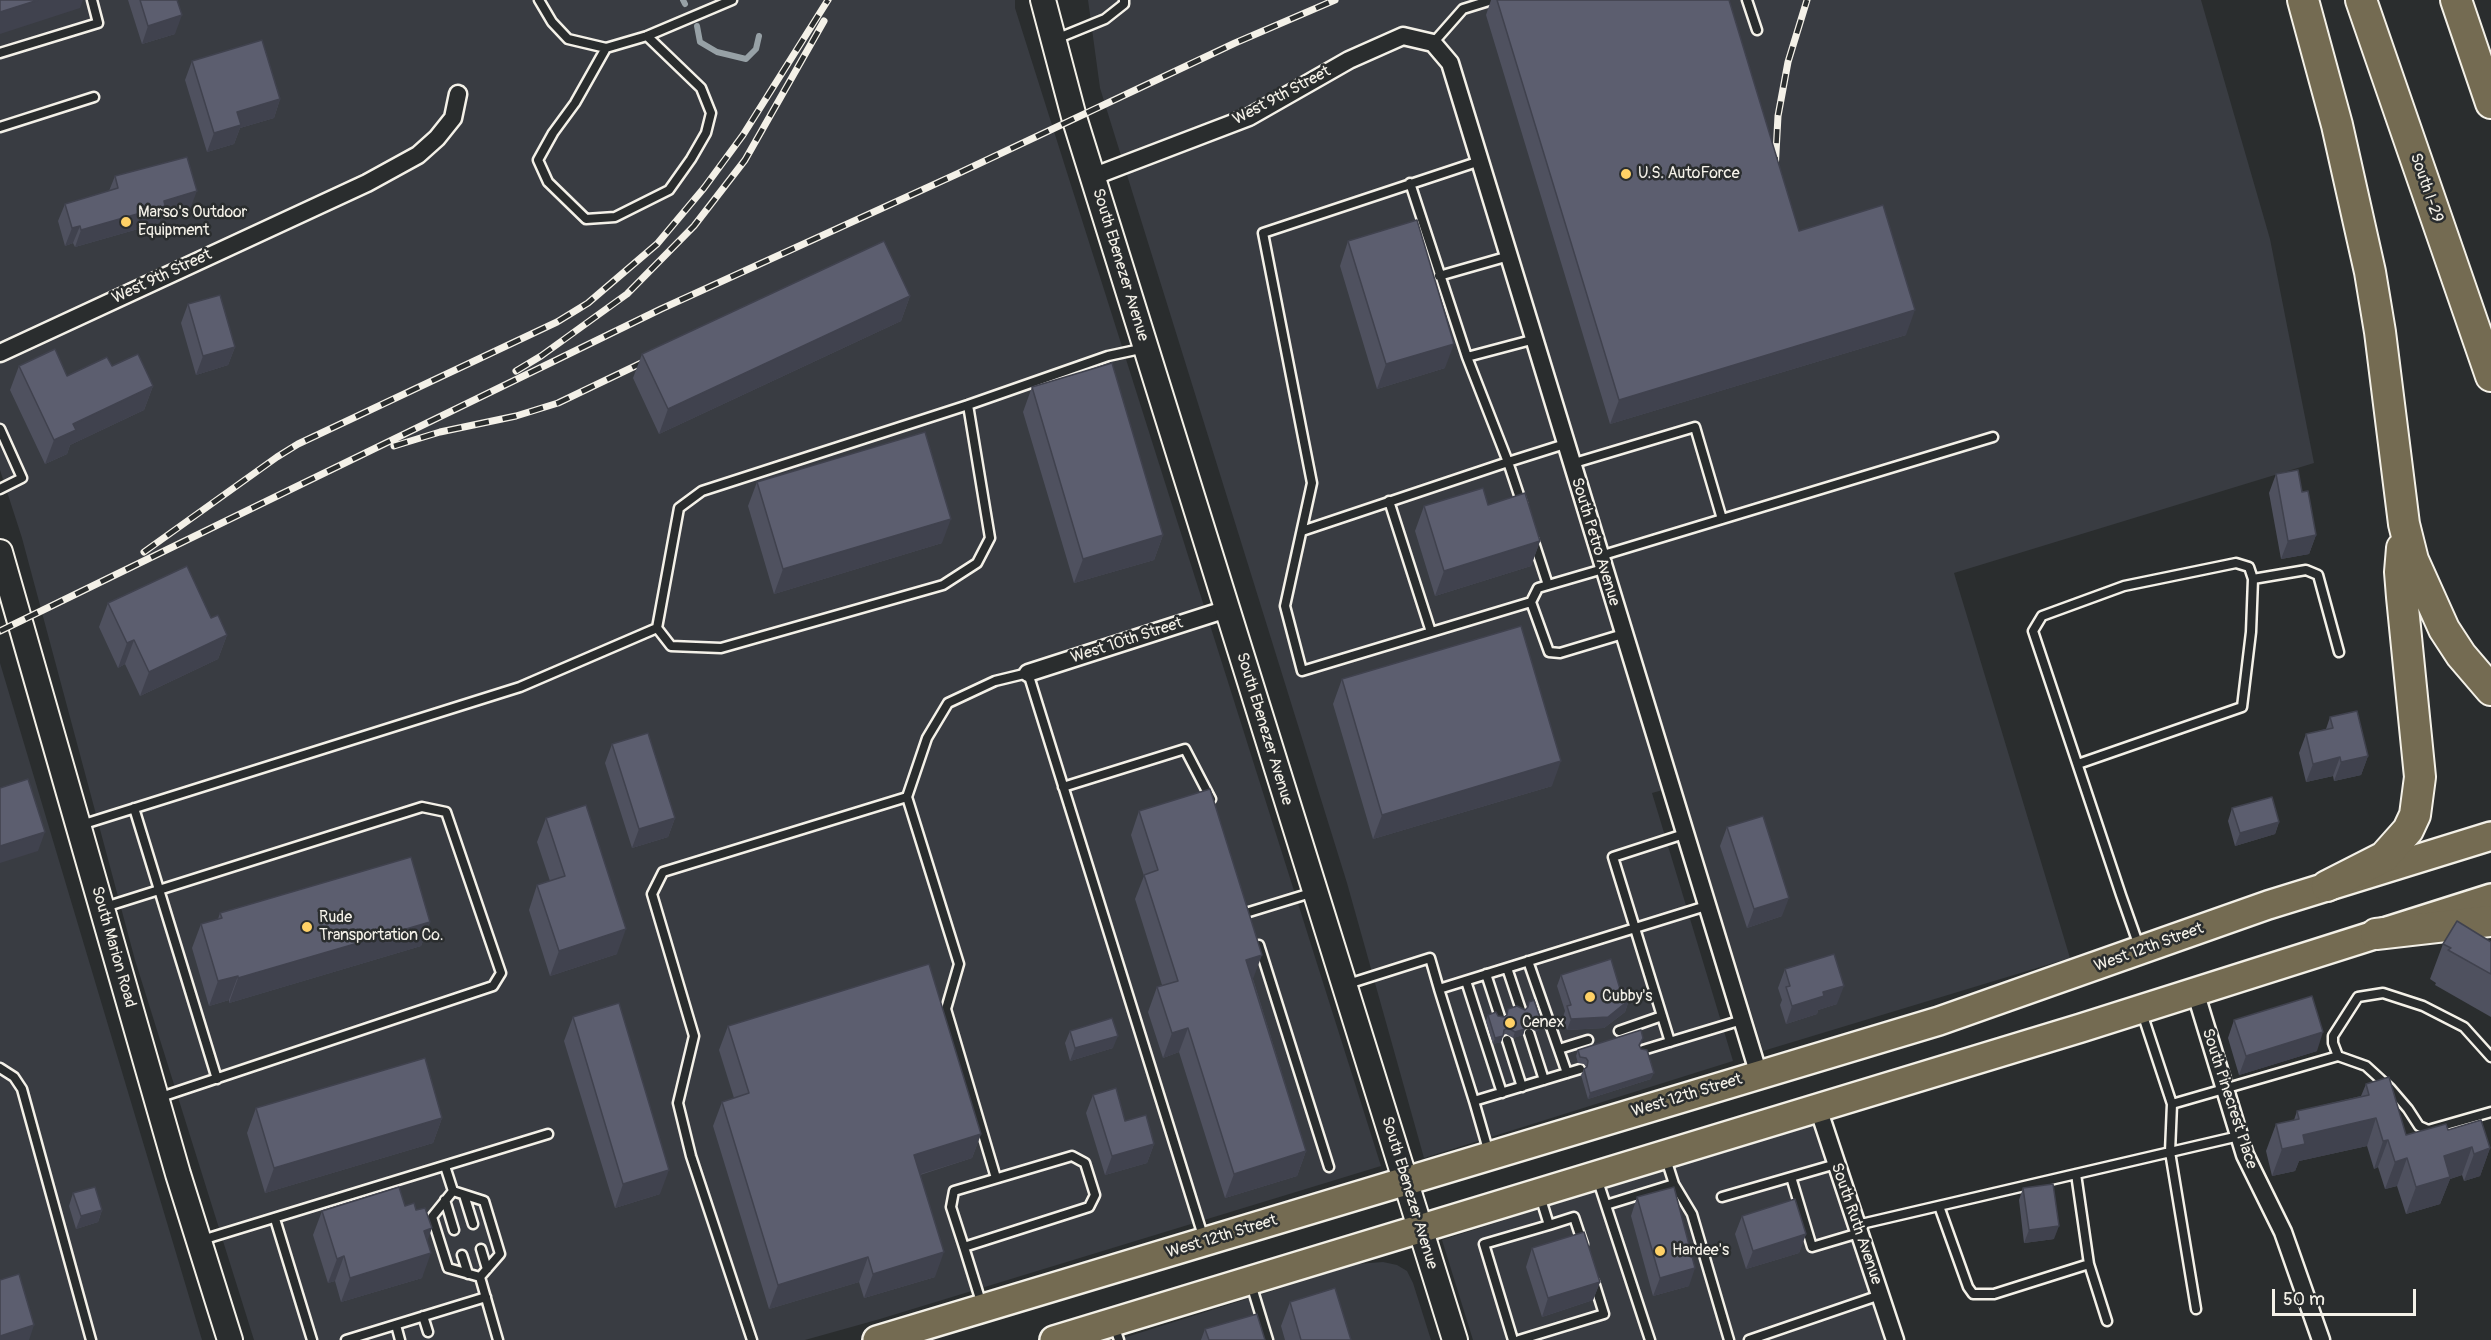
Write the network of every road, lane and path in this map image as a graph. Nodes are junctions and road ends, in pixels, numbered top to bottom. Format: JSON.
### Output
{"nodes":[{"id":1,"x":92,"y":0,"type":"edge"},
{"id":2,"x":539,"y":0,"type":"edge"},
{"id":3,"x":732,"y":0,"type":"edge"},
{"id":4,"x":1043,"y":0,"type":"edge"},
{"id":5,"x":1133,"y":0,"type":"edge"},
{"id":6,"x":1492,"y":0,"type":"edge"},
{"id":7,"x":1747,"y":0,"type":"edge"},
{"id":8,"x":2303,"y":0,"type":"edge"},
{"id":9,"x":2361,"y":0,"type":"edge"},
{"id":10,"x":2456,"y":0,"type":"edge"},
{"id":11,"x":1124,"y":2,"type":"edge"},
{"id":12,"x":1757,"y":30,"type":"dead end"},
{"id":13,"x":647,"y":36,"type":"junction"},
{"id":14,"x":1053,"y":40,"type":"junction"},
{"id":15,"x":1433,"y":43,"type":"junction"},
{"id":16,"x":606,"y":48,"type":"junction"},
{"id":17,"x":0,"y":53,"type":"edge"},
{"id":18,"x":458,"y":94,"type":"dead end"},
{"id":19,"x":94,"y":96,"type":"dead end"},
{"id":20,"x":2491,"y":103,"type":"edge"},
{"id":21,"x":0,"y":127,"type":"edge"},
{"id":22,"x":1479,"y":161,"type":"junction"},
{"id":23,"x":1092,"y":177,"type":"junction"},
{"id":24,"x":1410,"y":183,"type":"junction"},
{"id":25,"x":1509,"y":256,"type":"junction"},
{"id":26,"x":1439,"y":276,"type":"junction"},
{"id":27,"x":1534,"y":339,"type":"junction"},
{"id":28,"x":1146,"y":348,"type":"junction"},
{"id":29,"x":0,"y":353,"type":"edge"},
{"id":30,"x":1467,"y":357,"type":"junction"},
{"id":31,"x":2491,"y":376,"type":"edge"},
{"id":32,"x":968,"y":405,"type":"junction"},
{"id":33,"x":0,"y":429,"type":"edge"},
{"id":34,"x":1993,"y":437,"type":"dead end"},
{"id":35,"x":1565,"y":444,"type":"junction"},
{"id":36,"x":1508,"y":462,"type":"junction"},
{"id":37,"x":1571,"y":464,"type":"junction"},
{"id":38,"x":0,"y":489,"type":"edge"},
{"id":39,"x":1389,"y":501,"type":"junction"},
{"id":40,"x":1526,"y":518,"type":"edge"},
{"id":41,"x":1722,"y":519,"type":"junction"},
{"id":42,"x":2404,"y":524,"type":"junction"},
{"id":43,"x":1530,"y":529,"type":"edge"},
{"id":44,"x":1302,"y":531,"type":"junction"},
{"id":45,"x":0,"y":552,"type":"edge"},
{"id":46,"x":1601,"y":563,"type":"junction"},
{"id":47,"x":2253,"y":579,"type":"junction"},
{"id":48,"x":1548,"y":585,"type":"junction"},
{"id":49,"x":1531,"y":602,"type":"junction"},
{"id":50,"x":1227,"y":609,"type":"junction"},
{"id":51,"x":657,"y":628,"type":"junction"},
{"id":52,"x":1431,"y":632,"type":"junction"},
{"id":53,"x":1623,"y":634,"type":"junction"},
{"id":54,"x":2339,"y":652,"type":"dead end"},
{"id":55,"x":1028,"y":674,"type":"junction"},
{"id":56,"x":2491,"y":690,"type":"edge"},
{"id":57,"x":2078,"y":764,"type":"junction"},
{"id":58,"x":1063,"y":787,"type":"junction"},
{"id":59,"x":907,"y":797,"type":"junction"},
{"id":60,"x":134,"y":808,"type":"junction"},
{"id":61,"x":1217,"y":810,"type":"edge"},
{"id":62,"x":78,"y":826,"type":"junction"},
{"id":63,"x":1684,"y":834,"type":"junction"},
{"id":64,"x":2491,"y":836,"type":"edge"},
{"id":65,"x":2327,"y":886,"type":"junction"},
{"id":66,"x":159,"y":889,"type":"junction"},
{"id":67,"x":1315,"y":892,"type":"junction"},
{"id":68,"x":2491,"y":898,"type":"edge"},
{"id":69,"x":1245,"y":900,"type":"edge"},
{"id":70,"x":1706,"y":906,"type":"junction"},
{"id":71,"x":102,"y":908,"type":"junction"},
{"id":72,"x":1249,"y":912,"type":"junction"},
{"id":73,"x":2491,"y":921,"type":"edge"},
{"id":74,"x":1252,"y":923,"type":"edge"},
{"id":75,"x":1635,"y":928,"type":"junction"},
{"id":76,"x":1256,"y":934,"type":"edge"},
{"id":77,"x":2376,"y":934,"type":"junction"},
{"id":78,"x":2141,"y":951,"type":"junction"},
{"id":79,"x":1528,"y":961,"type":"junction"},
{"id":80,"x":1507,"y":968,"type":"junction"},
{"id":81,"x":1486,"y":974,"type":"junction"},
{"id":82,"x":1466,"y":981,"type":"junction"},
{"id":83,"x":1344,"y":985,"type":"junction"},
{"id":84,"x":1439,"y":989,"type":"junction"},
{"id":85,"x":2195,"y":991,"type":"junction"},
{"id":86,"x":2141,"y":1009,"type":"junction"},
{"id":87,"x":1521,"y":1010,"type":"edge"},
{"id":88,"x":1662,"y":1016,"type":"junction"},
{"id":89,"x":1500,"y":1017,"type":"edge"},
{"id":90,"x":1742,"y":1020,"type":"junction"},
{"id":91,"x":1619,"y":1031,"type":"dead end"},
{"id":92,"x":1529,"y":1033,"type":"dead end"},
{"id":93,"x":1507,"y":1040,"type":"dead end"},
{"id":94,"x":1588,"y":1040,"type":"dead end"},
{"id":95,"x":1670,"y":1042,"type":"junction"},
{"id":96,"x":1558,"y":1049,"type":"junction"},
{"id":97,"x":1643,"y":1050,"type":"edge"},
{"id":98,"x":2338,"y":1056,"type":"junction"},
{"id":99,"x":2491,"y":1058,"type":"edge"},
{"id":100,"x":0,"y":1068,"type":"edge"},
{"id":101,"x":1580,"y":1069,"type":"dead end"},
{"id":102,"x":1567,"y":1073,"type":"junction"},
{"id":103,"x":1759,"y":1075,"type":"junction"},
{"id":104,"x":217,"y":1078,"type":"junction"},
{"id":105,"x":1544,"y":1080,"type":"junction"},
{"id":106,"x":1522,"y":1087,"type":"junction"},
{"id":107,"x":2225,"y":1089,"type":"junction"},
{"id":108,"x":1502,"y":1093,"type":"junction"},
{"id":109,"x":156,"y":1098,"type":"junction"},
{"id":110,"x":1474,"y":1101,"type":"junction"},
{"id":111,"x":2172,"y":1104,"type":"junction"},
{"id":112,"x":1818,"y":1108,"type":"junction"},
{"id":113,"x":2491,"y":1112,"type":"edge"},
{"id":114,"x":548,"y":1134,"type":"dead end"},
{"id":115,"x":2239,"y":1136,"type":"junction"},
{"id":116,"x":2170,"y":1152,"type":"junction"},
{"id":117,"x":1665,"y":1155,"type":"junction"},
{"id":118,"x":1490,"y":1156,"type":"junction"},
{"id":119,"x":1836,"y":1164,"type":"junction"},
{"id":120,"x":445,"y":1166,"type":"junction"},
{"id":121,"x":1329,"y":1167,"type":"dead end"},
{"id":122,"x":2076,"y":1174,"type":"junction"},
{"id":123,"x":1596,"y":1175,"type":"junction"},
{"id":124,"x":1791,"y":1177,"type":"junction"},
{"id":125,"x":996,"y":1178,"type":"junction"},
{"id":126,"x":1405,"y":1181,"type":"junction"},
{"id":127,"x":1674,"y":1184,"type":"junction"},
{"id":128,"x":453,"y":1191,"type":"junction"},
{"id":129,"x":1539,"y":1193,"type":"junction"},
{"id":130,"x":464,"y":1195,"type":"junction"},
{"id":131,"x":1722,"y":1197,"type":"dead end"},
{"id":132,"x":445,"y":1200,"type":"junction"},
{"id":133,"x":1606,"y":1205,"type":"junction"},
{"id":134,"x":1939,"y":1206,"type":"junction"},
{"id":135,"x":275,"y":1219,"type":"junction"},
{"id":136,"x":473,"y":1224,"type":"dead end"},
{"id":137,"x":1549,"y":1225,"type":"junction"},
{"id":138,"x":1420,"y":1229,"type":"junction"},
{"id":139,"x":1858,"y":1229,"type":"junction"},
{"id":140,"x":454,"y":1230,"type":"dead end"},
{"id":141,"x":199,"y":1242,"type":"junction"},
{"id":142,"x":1205,"y":1242,"type":"junction"},
{"id":143,"x":964,"y":1247,"type":"junction"},
{"id":144,"x":1584,"y":1249,"type":"edge"},
{"id":145,"x":482,"y":1250,"type":"dead end"},
{"id":146,"x":462,"y":1255,"type":"dead end"},
{"id":147,"x":2089,"y":1264,"type":"junction"},
{"id":148,"x":488,"y":1269,"type":"junction"},
{"id":149,"x":1591,"y":1271,"type":"edge"},
{"id":150,"x":468,"y":1274,"type":"junction"},
{"id":151,"x":480,"y":1277,"type":"junction"},
{"id":152,"x":1250,"y":1280,"type":"junction"},
{"id":153,"x":1880,"y":1295,"type":"junction"},
{"id":154,"x":486,"y":1297,"type":"junction"},
{"id":155,"x":2196,"y":1308,"type":"dead end"},
{"id":156,"x":983,"y":1309,"type":"junction"},
{"id":157,"x":423,"y":1316,"type":"junction"},
{"id":158,"x":2107,"y":1321,"type":"dead end"},
{"id":159,"x":396,"y":1325,"type":"junction"},
{"id":160,"x":1116,"y":1331,"type":"edge"},
{"id":161,"x":428,"y":1332,"type":"dead end"},
{"id":162,"x":369,"y":1337,"type":"edge"},
{"id":163,"x":1062,"y":1339,"type":"edge"},
{"id":164,"x":91,"y":1340,"type":"edge"},
{"id":165,"x":230,"y":1340,"type":"edge"},
{"id":166,"x":312,"y":1340,"type":"edge"},
{"id":167,"x":346,"y":1340,"type":"edge"},
{"id":168,"x":400,"y":1340,"type":"edge"},
{"id":169,"x":498,"y":1340,"type":"edge"},
{"id":170,"x":752,"y":1340,"type":"edge"},
{"id":171,"x":877,"y":1340,"type":"edge"},
{"id":172,"x":1268,"y":1340,"type":"edge"},
{"id":173,"x":1455,"y":1340,"type":"edge"},
{"id":174,"x":1513,"y":1340,"type":"edge"},
{"id":175,"x":1519,"y":1340,"type":"edge"},
{"id":176,"x":1650,"y":1340,"type":"edge"},
{"id":177,"x":1729,"y":1340,"type":"edge"},
{"id":178,"x":1749,"y":1340,"type":"edge"},
{"id":179,"x":1895,"y":1340,"type":"edge"},
{"id":180,"x":2321,"y":1340,"type":"edge"}],
"edges":[{"from":1,"to":17,"type":"lane"},
{"from":2,"to":16,"type":"lane"},
{"from":3,"to":13,"type":"lane"},
{"from":4,"to":14,"type":"street","name":"South Ebenezer Avenue"},
{"from":5,"to":11,"type":"lane"},
{"from":6,"to":15,"type":"lane"},
{"from":7,"to":12,"type":"lane"},
{"from":8,"to":42,"type":"highway"},
{"from":9,"to":31,"type":"highway","name":"South I-29"},
{"from":10,"to":20,"type":"highway"},
{"from":11,"to":14,"type":"lane"},
{"from":13,"to":16,"type":"lane"},
{"from":13,"to":16,"type":"lane"},
{"from":14,"to":23,"type":"street","name":"South Ebenezer Avenue"},
{"from":15,"to":22,"type":"street","name":"South Petro Avenue"},
{"from":15,"to":23,"type":"street","name":"West 9th Street"},
{"from":18,"to":29,"type":"street","name":"West 9th Street"},
{"from":19,"to":21,"type":"lane"},
{"from":22,"to":24,"type":"lane"},
{"from":22,"to":25,"type":"street","name":"South Petro Avenue"},
{"from":23,"to":28,"type":"street","name":"South Ebenezer Avenue"},
{"from":24,"to":26,"type":"lane"},
{"from":24,"to":44,"type":"lane"},
{"from":25,"to":26,"type":"lane"},
{"from":25,"to":27,"type":"street","name":"South Petro Avenue"},
{"from":26,"to":30,"type":"lane"},
{"from":27,"to":30,"type":"lane"},
{"from":27,"to":35,"type":"street","name":"South Petro Avenue"},
{"from":28,"to":32,"type":"lane"},
{"from":28,"to":50,"type":"street","name":"South Ebenezer Avenue"},
{"from":30,"to":36,"type":"lane"},
{"from":32,"to":51,"type":"lane"},
{"from":32,"to":51,"type":"lane"},
{"from":33,"to":38,"type":"lane"},
{"from":34,"to":41,"type":"lane"},
{"from":35,"to":36,"type":"lane"},
{"from":35,"to":37,"type":"street","name":"South Petro Avenue"},
{"from":36,"to":39,"type":"lane"},
{"from":36,"to":40,"type":"lane"},
{"from":37,"to":41,"type":"lane"},
{"from":37,"to":46,"type":"street","name":"South Petro Avenue"},
{"from":39,"to":44,"type":"lane"},
{"from":39,"to":52,"type":"lane"},
{"from":41,"to":46,"type":"lane"},
{"from":42,"to":56,"type":"highway"},
{"from":42,"to":65,"type":"highway"},
{"from":43,"to":48,"type":"lane"},
{"from":44,"to":52,"type":"lane"},
{"from":45,"to":62,"type":"street","name":"South Marion Road"},
{"from":46,"to":48,"type":"lane"},
{"from":46,"to":53,"type":"street","name":"South Petro Avenue"},
{"from":47,"to":54,"type":"lane"},
{"from":47,"to":57,"type":"lane"},
{"from":47,"to":57,"type":"lane"},
{"from":48,"to":49,"type":"lane"},
{"from":49,"to":52,"type":"lane"},
{"from":49,"to":53,"type":"lane"},
{"from":50,"to":55,"type":"street","name":"West 10th Street"},
{"from":50,"to":67,"type":"street","name":"South Ebenezer Avenue"},
{"from":51,"to":60,"type":"lane"},
{"from":53,"to":63,"type":"street","name":"South Petro Avenue"},
{"from":55,"to":58,"type":"lane"},
{"from":55,"to":59,"type":"lane"},
{"from":57,"to":78,"type":"lane"},
{"from":58,"to":61,"type":"lane"},
{"from":58,"to":142,"type":"lane"},
{"from":59,"to":125,"type":"lane"},
{"from":59,"to":170,"type":"lane"},
{"from":60,"to":62,"type":"lane"},
{"from":60,"to":66,"type":"lane"},
{"from":62,"to":71,"type":"street","name":"South Marion Road"},
{"from":63,"to":70,"type":"street","name":"South Petro Avenue"},
{"from":63,"to":75,"type":"lane"},
{"from":64,"to":65,"type":"main road","name":"West 12th Street"},
{"from":65,"to":78,"type":"main road","name":"West 12th Street"},
{"from":66,"to":71,"type":"lane"},
{"from":66,"to":104,"type":"lane"},
{"from":66,"to":104,"type":"lane"},
{"from":67,"to":72,"type":"lane"},
{"from":67,"to":83,"type":"street","name":"South Ebenezer Avenue"},
{"from":68,"to":77,"type":"main road"},
{"from":69,"to":72,"type":"lane"},
{"from":70,"to":75,"type":"lane"},
{"from":70,"to":90,"type":"street","name":"South Petro Avenue"},
{"from":71,"to":109,"type":"street","name":"South Marion Road"},
{"from":72,"to":74,"type":"lane"},
{"from":73,"to":77,"type":"highway"},
{"from":75,"to":79,"type":"lane"},
{"from":75,"to":88,"type":"lane"},
{"from":76,"to":121,"type":"lane"},
{"from":77,"to":85,"type":"main road"},
{"from":78,"to":103,"type":"main road","name":"West 12th Street"},
{"from":79,"to":80,"type":"lane"},
{"from":79,"to":96,"type":"lane"},
{"from":80,"to":81,"type":"lane"},
{"from":80,"to":87,"type":"lane"},
{"from":81,"to":82,"type":"lane"},
{"from":81,"to":89,"type":"lane"},
{"from":82,"to":84,"type":"lane"},
{"from":82,"to":108,"type":"lane"},
{"from":83,"to":84,"type":"lane"},
{"from":83,"to":126,"type":"street","name":"South Ebenezer Avenue"},
{"from":84,"to":110,"type":"lane"},
{"from":85,"to":86,"type":"main road"},
{"from":85,"to":107,"type":"street","name":"South Pinecrest Place"},
{"from":86,"to":111,"type":"lane"},
{"from":86,"to":112,"type":"main road"},
{"from":88,"to":91,"type":"lane"},
{"from":88,"to":95,"type":"lane"},
{"from":90,"to":95,"type":"lane"},
{"from":90,"to":103,"type":"street","name":"South Petro Avenue"},
{"from":92,"to":105,"type":"lane"},
{"from":93,"to":106,"type":"lane"},
{"from":94,"to":96,"type":"lane"},
{"from":95,"to":97,"type":"lane"},
{"from":96,"to":102,"type":"lane"},
{"from":98,"to":99,"type":"lane"},
{"from":98,"to":107,"type":"lane"},
{"from":98,"to":113,"type":"lane"},
{"from":100,"to":164,"type":"lane"},
{"from":101,"to":102,"type":"lane"},
{"from":102,"to":105,"type":"lane"},
{"from":103,"to":118,"type":"main road","name":"West 12th Street"},
{"from":104,"to":109,"type":"lane"},
{"from":105,"to":106,"type":"lane"},
{"from":106,"to":108,"type":"lane"},
{"from":107,"to":111,"type":"lane"},
{"from":107,"to":115,"type":"street","name":"South Pinecrest Place"},
{"from":108,"to":110,"type":"lane"},
{"from":109,"to":141,"type":"street","name":"South Marion Road"},
{"from":110,"to":118,"type":"lane"},
{"from":111,"to":116,"type":"lane"},
{"from":112,"to":117,"type":"main road"},
{"from":112,"to":119,"type":"street","name":"South Ruth Avenue"},
{"from":114,"to":120,"type":"lane"},
{"from":115,"to":116,"type":"lane"},
{"from":115,"to":180,"type":"street","name":"South Pinecrest Place"},
{"from":116,"to":122,"type":"lane"},
{"from":116,"to":155,"type":"lane"},
{"from":117,"to":123,"type":"main road"},
{"from":117,"to":127,"type":"lane"},
{"from":118,"to":126,"type":"main road","name":"West 12th Street"},
{"from":119,"to":124,"type":"lane"},
{"from":119,"to":139,"type":"street","name":"South Ruth Avenue"},
{"from":120,"to":128,"type":"lane"},
{"from":120,"to":135,"type":"lane"},
{"from":122,"to":134,"type":"lane"},
{"from":122,"to":147,"type":"lane"},
{"from":123,"to":129,"type":"main road"},
{"from":123,"to":133,"type":"lane"},
{"from":124,"to":131,"type":"lane"},
{"from":124,"to":139,"type":"lane"},
{"from":125,"to":143,"type":"lane"},
{"from":125,"to":143,"type":"lane"},
{"from":126,"to":138,"type":"street","name":"South Ebenezer Avenue"},
{"from":126,"to":142,"type":"main road","name":"West 12th Street"},
{"from":127,"to":133,"type":"lane"},
{"from":127,"to":177,"type":"lane"},
{"from":128,"to":130,"type":"lane"},
{"from":128,"to":132,"type":"lane"},
{"from":129,"to":137,"type":"lane"},
{"from":129,"to":138,"type":"main road"},
{"from":130,"to":136,"type":"lane"},
{"from":130,"to":148,"type":"lane"},
{"from":132,"to":140,"type":"lane"},
{"from":132,"to":150,"type":"lane"},
{"from":133,"to":176,"type":"lane"},
{"from":134,"to":139,"type":"lane"},
{"from":134,"to":147,"type":"lane"},
{"from":135,"to":141,"type":"lane"},
{"from":135,"to":166,"type":"lane"},
{"from":137,"to":144,"type":"lane"},
{"from":137,"to":174,"type":"lane"},
{"from":138,"to":152,"type":"main road"},
{"from":138,"to":173,"type":"street","name":"South Ebenezer Avenue"},
{"from":139,"to":153,"type":"street","name":"South Ruth Avenue"},
{"from":141,"to":165,"type":"street","name":"South Marion Road"},
{"from":142,"to":156,"type":"main road","name":"West 12th Street"},
{"from":143,"to":156,"type":"lane"},
{"from":145,"to":148,"type":"lane"},
{"from":146,"to":150,"type":"lane"},
{"from":147,"to":158,"type":"lane"},
{"from":148,"to":151,"type":"lane"},
{"from":149,"to":175,"type":"lane"},
{"from":150,"to":151,"type":"lane"},
{"from":151,"to":154,"type":"lane"},
{"from":152,"to":160,"type":"main road"},
{"from":152,"to":172,"type":"lane"},
{"from":153,"to":178,"type":"lane"},
{"from":153,"to":179,"type":"street","name":"South Ruth Avenue"},
{"from":154,"to":157,"type":"lane"},
{"from":154,"to":169,"type":"lane"},
{"from":156,"to":171,"type":"main road","name":"West 12th Street"},
{"from":157,"to":159,"type":"lane"},
{"from":157,"to":161,"type":"lane"},
{"from":159,"to":162,"type":"lane"},
{"from":159,"to":168,"type":"lane"},
{"from":160,"to":163,"type":"main road"},
{"from":162,"to":167,"type":"lane"}]}
